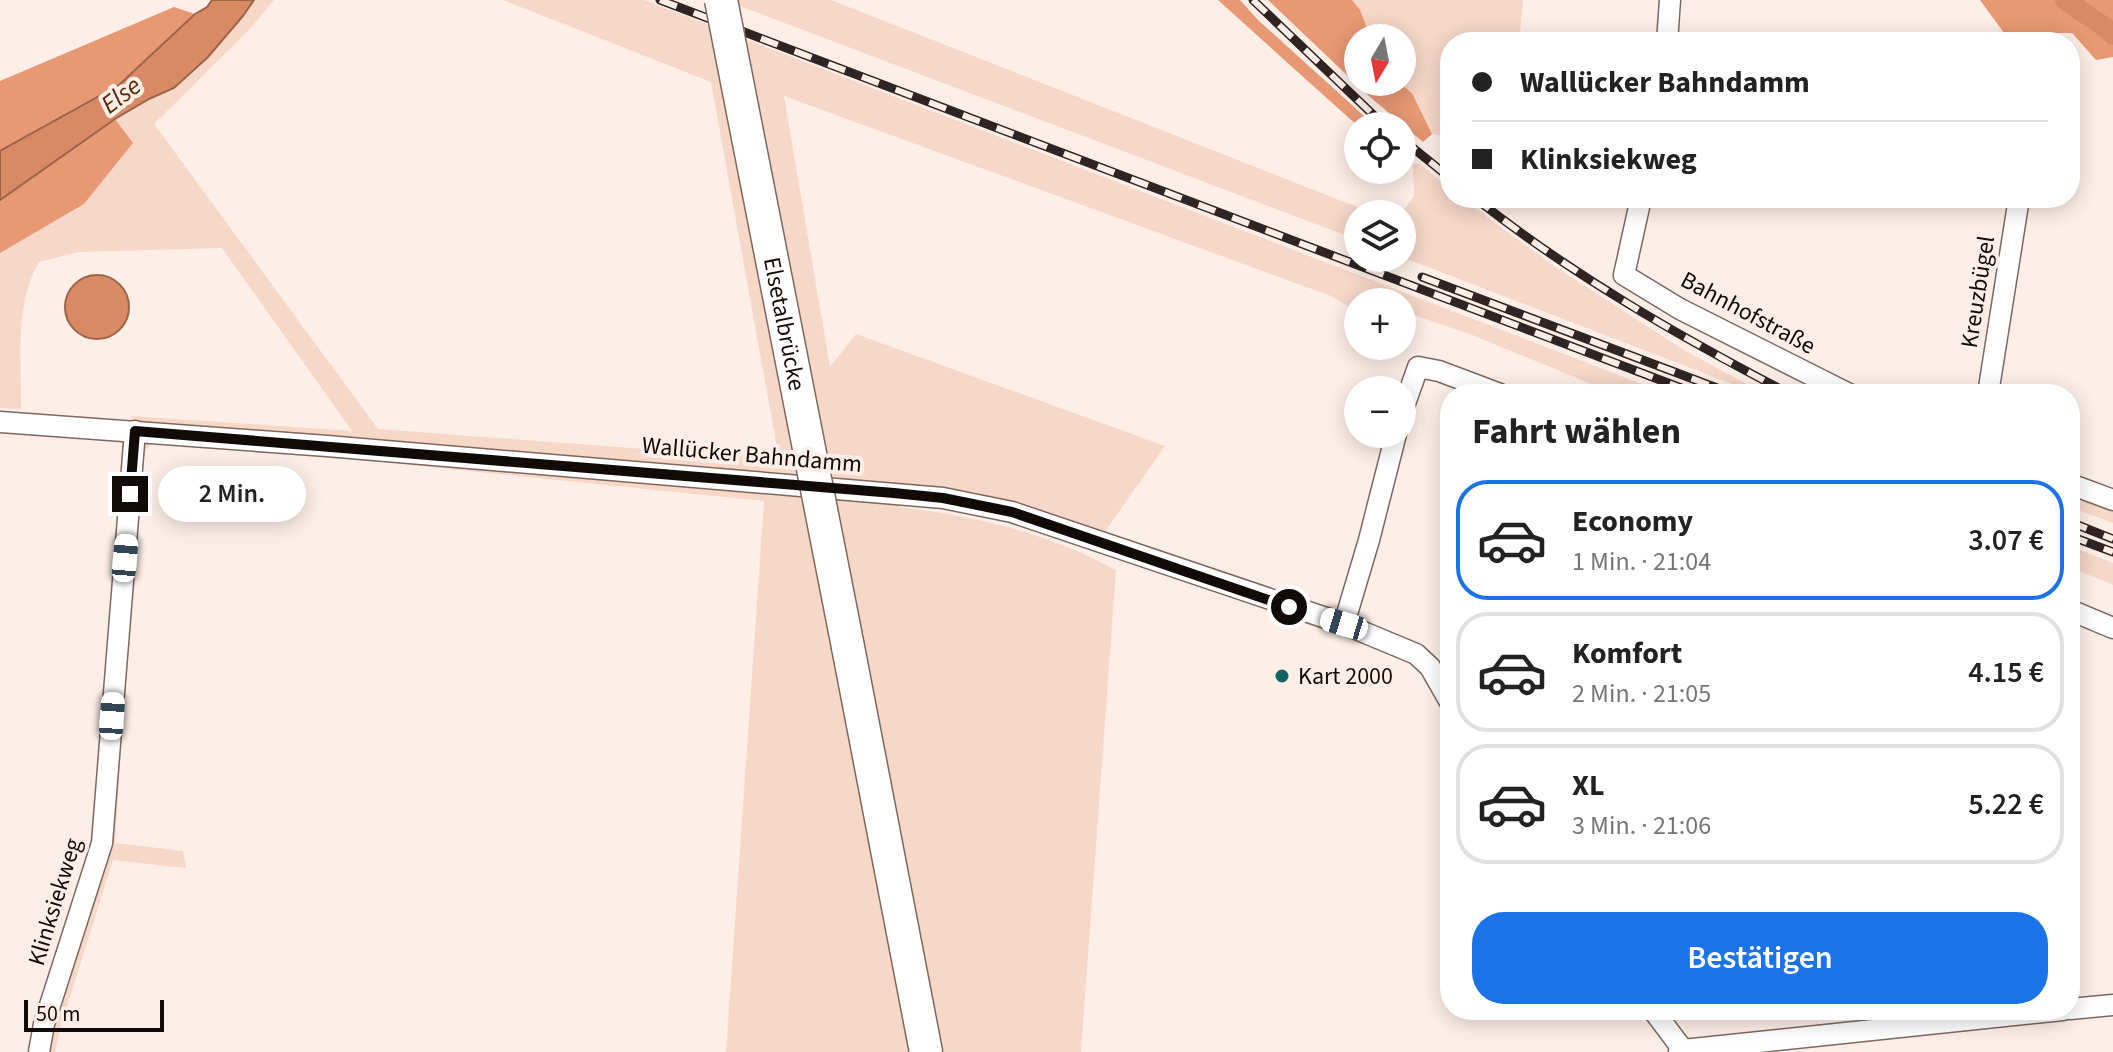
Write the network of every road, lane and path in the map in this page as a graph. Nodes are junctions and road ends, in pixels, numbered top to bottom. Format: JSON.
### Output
{"nodes":[{"id":1,"x":721,"y":0,"type":"edge"},
{"id":2,"x":1670,"y":0,"type":"edge"},
{"id":3,"x":1668,"y":32,"type":"edge"},
{"id":4,"x":1639,"y":208,"type":"edge"},
{"id":5,"x":2017,"y":208,"type":"edge"},
{"id":6,"x":1415,"y":376,"type":"edge"},
{"id":7,"x":1473,"y":384,"type":"edge"},
{"id":8,"x":1829,"y":384,"type":"edge"},
{"id":9,"x":1990,"y":384,"type":"edge"},
{"id":10,"x":0,"y":422,"type":"edge"},
{"id":11,"x":135,"y":431,"type":"junction"},
{"id":12,"x":1392,"y":448,"type":"edge"},
{"id":13,"x":2080,"y":488,"type":"edge"},
{"id":14,"x":2113,"y":500,"type":"edge"},
{"id":15,"x":2080,"y":614,"type":"edge"},
{"id":16,"x":1344,"y":624,"type":"junction"},
{"id":17,"x":2113,"y":628,"type":"edge"},
{"id":18,"x":1440,"y":684,"type":"edge"},
{"id":19,"x":2113,"y":1005,"type":"edge"},
{"id":20,"x":2080,"y":1008,"type":"edge"},
{"id":21,"x":1660,"y":1020,"type":"edge"},
{"id":22,"x":1970,"y":1020,"type":"edge"},
{"id":23,"x":1681,"y":1051,"type":"edge"},
{"id":24,"x":39,"y":1052,"type":"edge"},
{"id":25,"x":926,"y":1052,"type":"edge"}],
"edges":[{"from":1,"to":25,"type":"main road","name":"Elsetalbrücke","bridge":true},
{"from":2,"to":3,"type":"street"},
{"from":4,"to":8,"type":"street","name":"Bahnhofstraße"},
{"from":5,"to":9,"type":"street","name":"Kreuzbügel"},
{"from":6,"to":7,"type":"street"},
{"from":10,"to":11,"type":"street","name":"Wallücker Bahndamm"},
{"from":11,"to":16,"type":"street","name":"Wallücker Bahndamm"},
{"from":11,"to":24,"type":"street","name":"Klinksiekweg"},
{"from":12,"to":16,"type":"street"},
{"from":13,"to":14,"type":"street"},
{"from":15,"to":17,"type":"street"},
{"from":16,"to":18,"type":"street","name":"Wallücker Bahndamm"},
{"from":19,"to":20,"type":"street"},
{"from":21,"to":23,"type":"street"},
{"from":22,"to":23,"type":"street"}]}
